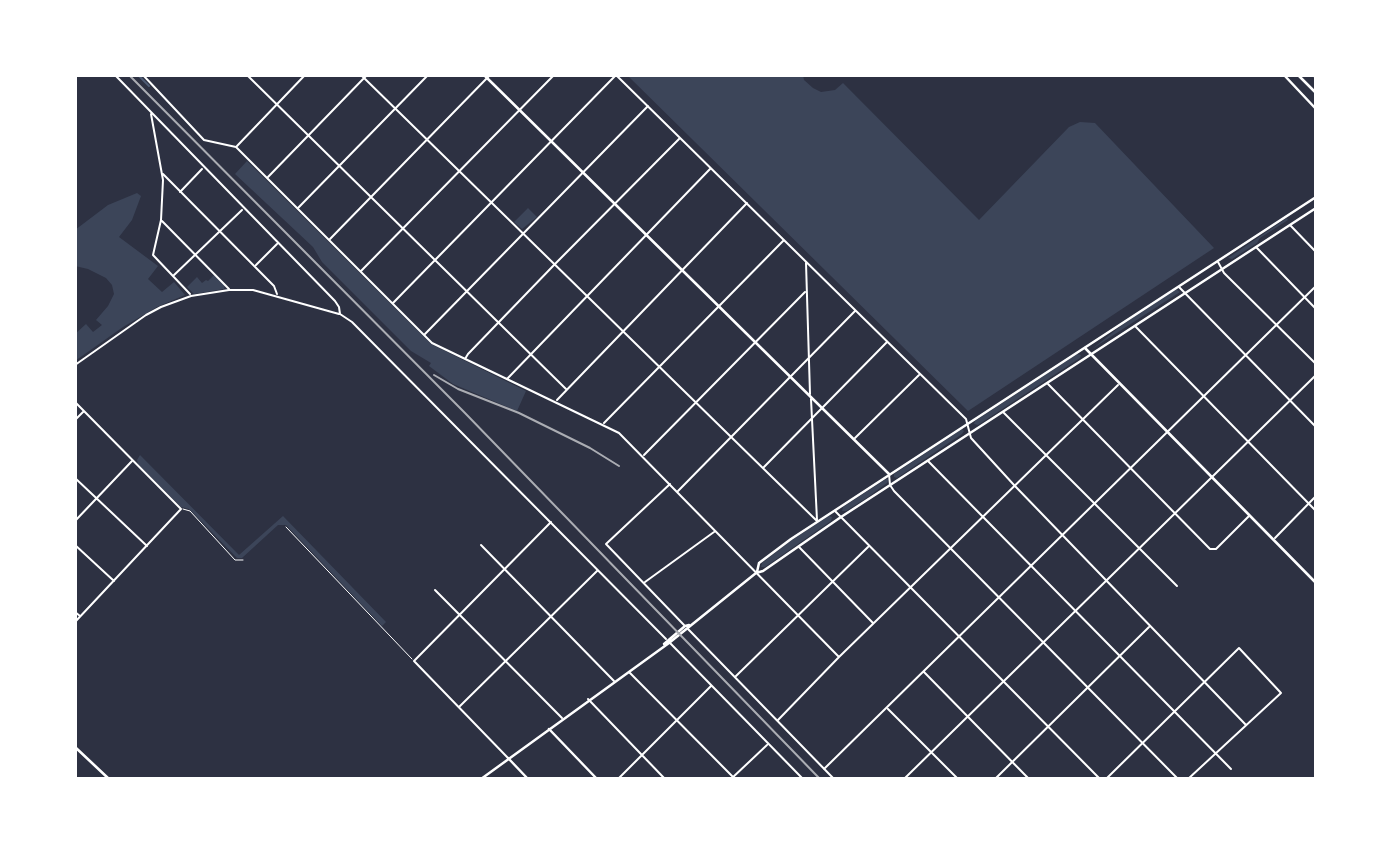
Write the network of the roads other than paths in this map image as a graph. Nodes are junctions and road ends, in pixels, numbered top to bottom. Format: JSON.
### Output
{"nodes":[{"id":1,"x":115,"y":75,"type":"edge"},
{"id":2,"x":247,"y":75,"type":"edge"},
{"id":3,"x":305,"y":75,"type":"edge"},
{"id":4,"x":428,"y":75,"type":"edge"},
{"id":5,"x":554,"y":75,"type":"edge"},
{"id":6,"x":616,"y":75,"type":"edge"},
{"id":7,"x":1284,"y":75,"type":"edge"},
{"id":8,"x":1298,"y":75,"type":"edge"},
{"id":9,"x":145,"y":76,"type":"edge"},
{"id":10,"x":364,"y":76,"type":"edge"},
{"id":11,"x":487,"y":76,"type":"edge"},
{"id":12,"x":1316,"y":93,"type":"edge"},
{"id":13,"x":276,"y":104,"type":"junction"},
{"id":14,"x":648,"y":106,"type":"junction"},
{"id":15,"x":1316,"y":108,"type":"edge"},
{"id":16,"x":519,"y":109,"type":"junction"},
{"id":17,"x":395,"y":110,"type":"junction"},
{"id":18,"x":151,"y":113,"type":"junction"},
{"id":19,"x":308,"y":136,"type":"junction"},
{"id":20,"x":680,"y":138,"type":"junction"},
{"id":21,"x":428,"y":140,"type":"junction"},
{"id":22,"x":551,"y":141,"type":"junction"},
{"id":23,"x":236,"y":147,"type":"junction"},
{"id":24,"x":339,"y":166,"type":"junction"},
{"id":25,"x":203,"y":168,"type":"junction"},
{"id":26,"x":711,"y":168,"type":"junction"},
{"id":27,"x":459,"y":171,"type":"junction"},
{"id":28,"x":582,"y":173,"type":"junction"},
{"id":29,"x":162,"y":174,"type":"junction"},
{"id":30,"x":267,"y":178,"type":"junction"},
{"id":31,"x":180,"y":192,"type":"junction"},
{"id":32,"x":1316,"y":197,"type":"edge"},
{"id":33,"x":371,"y":198,"type":"junction"},
{"id":34,"x":491,"y":203,"type":"junction"},
{"id":35,"x":615,"y":203,"type":"junction"},
{"id":36,"x":747,"y":204,"type":"junction"},
{"id":37,"x":1316,"y":208,"type":"edge"},
{"id":38,"x":243,"y":209,"type":"junction"},
{"id":39,"x":298,"y":209,"type":"junction"},
{"id":40,"x":161,"y":220,"type":"junction"},
{"id":41,"x":1289,"y":225,"type":"junction"},
{"id":42,"x":403,"y":229,"type":"junction"},
{"id":43,"x":219,"y":231,"type":"junction"},
{"id":44,"x":523,"y":234,"type":"junction"},
{"id":45,"x":648,"y":234,"type":"junction"},
{"id":46,"x":329,"y":240,"type":"junction"},
{"id":47,"x":784,"y":240,"type":"junction"},
{"id":48,"x":278,"y":243,"type":"junction"},
{"id":49,"x":1255,"y":246,"type":"junction"},
{"id":50,"x":1316,"y":252,"type":"edge"},
{"id":51,"x":196,"y":253,"type":"junction"},
{"id":52,"x":434,"y":260,"type":"junction"},
{"id":53,"x":1217,"y":261,"type":"junction"},
{"id":54,"x":806,"y":262,"type":"junction"},
{"id":55,"x":554,"y":265,"type":"junction"},
{"id":56,"x":254,"y":266,"type":"junction"},
{"id":57,"x":1221,"y":269,"type":"junction"},
{"id":58,"x":683,"y":270,"type":"junction"},
{"id":59,"x":361,"y":272,"type":"junction"},
{"id":60,"x":173,"y":276,"type":"junction"},
{"id":61,"x":1179,"y":286,"type":"junction"},
{"id":62,"x":1316,"y":286,"type":"edge"},
{"id":63,"x":229,"y":290,"type":"junction"},
{"id":64,"x":466,"y":291,"type":"junction"},
{"id":65,"x":806,"y":292,"type":"junction"},
{"id":66,"x":1184,"y":293,"type":"junction"},
{"id":67,"x":278,"y":295,"type":"junction"},
{"id":68,"x":191,"y":296,"type":"junction"},
{"id":69,"x":586,"y":296,"type":"junction"},
{"id":70,"x":1304,"y":298,"type":"junction"},
{"id":71,"x":392,"y":303,"type":"junction"},
{"id":72,"x":719,"y":306,"type":"junction"},
{"id":73,"x":1316,"y":309,"type":"edge"},
{"id":74,"x":855,"y":310,"type":"junction"},
{"id":75,"x":340,"y":314,"type":"junction"},
{"id":76,"x":498,"y":323,"type":"junction"},
{"id":77,"x":1276,"y":325,"type":"junction"},
{"id":78,"x":1135,"y":326,"type":"junction"},
{"id":79,"x":622,"y":332,"type":"junction"},
{"id":80,"x":424,"y":335,"type":"junction"},
{"id":81,"x":755,"y":340,"type":"junction"},
{"id":82,"x":887,"y":341,"type":"junction"},
{"id":83,"x":1085,"y":348,"type":"junction"},
{"id":84,"x":529,"y":354,"type":"junction"},
{"id":85,"x":1091,"y":355,"type":"junction"},
{"id":86,"x":809,"y":356,"type":"junction"},
{"id":87,"x":1245,"y":356,"type":"junction"},
{"id":88,"x":465,"y":360,"type":"junction"},
{"id":89,"x":1316,"y":364,"type":"edge"},
{"id":90,"x":75,"y":365,"type":"edge"},
{"id":91,"x":659,"y":367,"type":"junction"},
{"id":92,"x":920,"y":373,"type":"junction"},
{"id":93,"x":791,"y":375,"type":"junction"},
{"id":94,"x":1316,"y":375,"type":"edge"},
{"id":95,"x":506,"y":380,"type":"junction"},
{"id":96,"x":1047,"y":383,"type":"junction"},
{"id":97,"x":1119,"y":384,"type":"junction"},
{"id":98,"x":566,"y":389,"type":"junction"},
{"id":99,"x":810,"y":394,"type":"junction"},
{"id":100,"x":1204,"y":396,"type":"junction"},
{"id":101,"x":556,"y":401,"type":"junction"},
{"id":102,"x":1289,"y":401,"type":"junction"},
{"id":103,"x":75,"y":402,"type":"edge"},
{"id":104,"x":695,"y":402,"type":"junction"},
{"id":105,"x":822,"y":407,"type":"junction"},
{"id":106,"x":84,"y":411,"type":"junction"},
{"id":107,"x":1003,"y":412,"type":"junction"},
{"id":108,"x":811,"y":419,"type":"junction"},
{"id":109,"x":1082,"y":419,"type":"junction"},
{"id":110,"x":75,"y":420,"type":"edge"},
{"id":111,"x":604,"y":424,"type":"junction"},
{"id":112,"x":968,"y":424,"type":"junction"},
{"id":113,"x":1316,"y":427,"type":"edge"},
{"id":114,"x":1167,"y":433,"type":"junction"},
{"id":115,"x":970,"y":434,"type":"junction"},
{"id":116,"x":731,"y":438,"type":"junction"},
{"id":117,"x":855,"y":438,"type":"junction"},
{"id":118,"x":1248,"y":442,"type":"junction"},
{"id":119,"x":1047,"y":454,"type":"junction"},
{"id":120,"x":643,"y":455,"type":"junction"},
{"id":121,"x":132,"y":460,"type":"junction"},
{"id":122,"x":928,"y":461,"type":"junction"},
{"id":123,"x":1131,"y":468,"type":"junction"},
{"id":124,"x":762,"y":469,"type":"junction"},
{"id":125,"x":889,"y":474,"type":"junction"},
{"id":126,"x":75,"y":478,"type":"edge"},
{"id":127,"x":1212,"y":478,"type":"junction"},
{"id":128,"x":671,"y":484,"type":"junction"},
{"id":129,"x":890,"y":485,"type":"junction"},
{"id":130,"x":1014,"y":485,"type":"junction"},
{"id":131,"x":678,"y":491,"type":"junction"},
{"id":132,"x":1316,"y":496,"type":"edge"},
{"id":133,"x":97,"y":498,"type":"junction"},
{"id":134,"x":1095,"y":503,"type":"junction"},
{"id":135,"x":1308,"y":503,"type":"junction"},
{"id":136,"x":181,"y":509,"type":"junction"},
{"id":137,"x":834,"y":510,"type":"junction"},
{"id":138,"x":1316,"y":511,"type":"edge"},
{"id":139,"x":1175,"y":513,"type":"junction"},
{"id":140,"x":1249,"y":516,"type":"junction"},
{"id":141,"x":841,"y":517,"type":"junction"},
{"id":142,"x":982,"y":517,"type":"junction"},
{"id":143,"x":817,"y":521,"type":"junction"},
{"id":144,"x":75,"y":522,"type":"edge"},
{"id":145,"x":551,"y":523,"type":"junction"},
{"id":146,"x":286,"y":527,"type":"dead end"},
{"id":147,"x":715,"y":531,"type":"junction"},
{"id":148,"x":1062,"y":536,"type":"junction"},
{"id":149,"x":1272,"y":540,"type":"junction"},
{"id":150,"x":75,"y":545,"type":"edge"},
{"id":151,"x":481,"y":545,"type":"dead end"},
{"id":152,"x":148,"y":546,"type":"junction"},
{"id":153,"x":798,"y":546,"type":"junction"},
{"id":154,"x":869,"y":546,"type":"junction"},
{"id":155,"x":951,"y":548,"type":"junction"},
{"id":156,"x":1139,"y":548,"type":"junction"},
{"id":157,"x":243,"y":560,"type":"dead end"},
{"id":158,"x":1031,"y":566,"type":"junction"},
{"id":159,"x":505,"y":569,"type":"junction"},
{"id":160,"x":597,"y":570,"type":"junction"},
{"id":161,"x":756,"y":573,"type":"junction"},
{"id":162,"x":1106,"y":580,"type":"junction"},
{"id":163,"x":114,"y":581,"type":"junction"},
{"id":164,"x":834,"y":582,"type":"junction"},
{"id":165,"x":644,"y":583,"type":"junction"},
{"id":166,"x":1316,"y":583,"type":"edge"},
{"id":167,"x":1177,"y":586,"type":"dead end"},
{"id":168,"x":910,"y":587,"type":"junction"},
{"id":169,"x":435,"y":590,"type":"dead end"},
{"id":170,"x":999,"y":597,"type":"junction"},
{"id":171,"x":1074,"y":611,"type":"junction"},
{"id":172,"x":75,"y":612,"type":"edge"},
{"id":173,"x":459,"y":614,"type":"junction"},
{"id":174,"x":799,"y":615,"type":"junction"},
{"id":175,"x":551,"y":616,"type":"junction"},
{"id":176,"x":81,"y":617,"type":"junction"},
{"id":177,"x":75,"y":622,"type":"edge"},
{"id":178,"x":874,"y":623,"type":"junction"},
{"id":179,"x":687,"y":626,"type":"junction"},
{"id":180,"x":1150,"y":626,"type":"junction"},
{"id":181,"x":959,"y":636,"type":"junction"},
{"id":182,"x":668,"y":641,"type":"junction"},
{"id":183,"x":1043,"y":642,"type":"junction"},
{"id":184,"x":1120,"y":656,"type":"junction"},
{"id":185,"x":839,"y":657,"type":"junction"},
{"id":186,"x":414,"y":661,"type":"junction"},
{"id":187,"x":505,"y":661,"type":"junction"},
{"id":188,"x":923,"y":671,"type":"junction"},
{"id":189,"x":629,"y":672,"type":"junction"},
{"id":190,"x":735,"y":677,"type":"junction"},
{"id":191,"x":1004,"y":681,"type":"junction"},
{"id":192,"x":615,"y":682,"type":"junction"},
{"id":193,"x":1204,"y":682,"type":"junction"},
{"id":194,"x":711,"y":686,"type":"junction"},
{"id":195,"x":1088,"y":687,"type":"junction"},
{"id":196,"x":588,"y":699,"type":"junction"},
{"id":197,"x":459,"y":708,"type":"junction"},
{"id":198,"x":887,"y":708,"type":"junction"},
{"id":199,"x":1174,"y":712,"type":"junction"},
{"id":200,"x":966,"y":718,"type":"junction"},
{"id":201,"x":563,"y":719,"type":"junction"},
{"id":202,"x":778,"y":720,"type":"junction"},
{"id":203,"x":676,"y":721,"type":"junction"},
{"id":204,"x":1246,"y":725,"type":"junction"},
{"id":205,"x":1049,"y":726,"type":"junction"},
{"id":206,"x":549,"y":729,"type":"junction"},
{"id":207,"x":1143,"y":743,"type":"junction"},
{"id":208,"x":768,"y":744,"type":"junction"},
{"id":209,"x":75,"y":747,"type":"edge"},
{"id":210,"x":931,"y":752,"type":"junction"},
{"id":211,"x":1215,"y":752,"type":"junction"},
{"id":212,"x":641,"y":755,"type":"junction"},
{"id":213,"x":508,"y":758,"type":"junction"},
{"id":214,"x":1012,"y":762,"type":"junction"},
{"id":215,"x":824,"y":769,"type":"junction"},
{"id":216,"x":1231,"y":769,"type":"dead end"},
{"id":217,"x":733,"y":778,"type":"edge"},
{"id":218,"x":109,"y":779,"type":"edge"},
{"id":219,"x":481,"y":779,"type":"edge"},
{"id":220,"x":528,"y":779,"type":"edge"},
{"id":221,"x":597,"y":779,"type":"edge"},
{"id":222,"x":618,"y":779,"type":"edge"},
{"id":223,"x":665,"y":779,"type":"edge"},
{"id":224,"x":803,"y":779,"type":"edge"},
{"id":225,"x":834,"y":779,"type":"edge"},
{"id":226,"x":904,"y":779,"type":"edge"},
{"id":227,"x":958,"y":779,"type":"edge"},
{"id":228,"x":995,"y":779,"type":"edge"},
{"id":229,"x":1029,"y":779,"type":"edge"},
{"id":230,"x":1100,"y":779,"type":"edge"},
{"id":231,"x":1106,"y":779,"type":"edge"},
{"id":232,"x":1178,"y":779,"type":"edge"},
{"id":233,"x":1188,"y":779,"type":"edge"}],
"edges":[{"from":1,"to":18,"type":"street"},
{"from":2,"to":13,"type":"street"},
{"from":3,"to":13,"type":"street"},
{"from":4,"to":17,"type":"street"},
{"from":5,"to":16,"type":"street"},
{"from":6,"to":14,"type":"street"},
{"from":6,"to":22,"type":"street"},
{"from":7,"to":15,"type":"main road"},
{"from":8,"to":12,"type":"main road"},
{"from":9,"to":23,"type":"street"},
{"from":10,"to":17,"type":"street"},
{"from":10,"to":19,"type":"street"},
{"from":11,"to":16,"type":"main road"},
{"from":11,"to":21,"type":"street"},
{"from":13,"to":19,"type":"street"},
{"from":13,"to":23,"type":"street"},
{"from":14,"to":20,"type":"street"},
{"from":14,"to":28,"type":"street"},
{"from":16,"to":22,"type":"main road"},
{"from":16,"to":27,"type":"street"},
{"from":17,"to":21,"type":"street"},
{"from":17,"to":24,"type":"street"},
{"from":18,"to":25,"type":"street"},
{"from":18,"to":29,"type":"street"},
{"from":19,"to":24,"type":"street"},
{"from":19,"to":30,"type":"street"},
{"from":20,"to":26,"type":"street"},
{"from":20,"to":35,"type":"street"},
{"from":21,"to":27,"type":"street"},
{"from":21,"to":33,"type":"street"},
{"from":22,"to":28,"type":"main road"},
{"from":22,"to":34,"type":"street"},
{"from":23,"to":30,"type":"street"},
{"from":24,"to":33,"type":"street"},
{"from":24,"to":39,"type":"street"},
{"from":25,"to":31,"type":"street"},
{"from":25,"to":38,"type":"street"},
{"from":26,"to":36,"type":"street"},
{"from":26,"to":45,"type":"street"},
{"from":27,"to":34,"type":"street"},
{"from":27,"to":42,"type":"street"},
{"from":28,"to":35,"type":"main road"},
{"from":28,"to":44,"type":"street"},
{"from":29,"to":31,"type":"street"},
{"from":29,"to":40,"type":"street"},
{"from":30,"to":39,"type":"street"},
{"from":31,"to":43,"type":"street"},
{"from":32,"to":53,"type":"main road"},
{"from":33,"to":42,"type":"street"},
{"from":33,"to":46,"type":"street"},
{"from":34,"to":44,"type":"street"},
{"from":34,"to":52,"type":"street"},
{"from":35,"to":45,"type":"main road"},
{"from":35,"to":55,"type":"street"},
{"from":36,"to":47,"type":"street"},
{"from":36,"to":58,"type":"street"},
{"from":37,"to":41,"type":"main road"},
{"from":38,"to":43,"type":"street"},
{"from":38,"to":48,"type":"street"},
{"from":39,"to":46,"type":"street"},
{"from":40,"to":51,"type":"street"},
{"from":40,"to":60,"type":"street"},
{"from":41,"to":49,"type":"main road"},
{"from":41,"to":50,"type":"street"},
{"from":42,"to":52,"type":"street"},
{"from":42,"to":59,"type":"street"},
{"from":43,"to":51,"type":"street"},
{"from":43,"to":56,"type":"street"},
{"from":44,"to":55,"type":"street"},
{"from":44,"to":64,"type":"street"},
{"from":45,"to":58,"type":"main road"},
{"from":45,"to":69,"type":"street"},
{"from":46,"to":59,"type":"street"},
{"from":47,"to":54,"type":"street"},
{"from":47,"to":72,"type":"street"},
{"from":48,"to":56,"type":"street"},
{"from":48,"to":75,"type":"street"},
{"from":49,"to":57,"type":"main road"},
{"from":49,"to":70,"type":"street"},
{"from":51,"to":60,"type":"street"},
{"from":51,"to":63,"type":"street"},
{"from":52,"to":64,"type":"street"},
{"from":52,"to":71,"type":"street"},
{"from":53,"to":57,"type":"street"},
{"from":53,"to":61,"type":"main road"},
{"from":54,"to":65,"type":"street"},
{"from":54,"to":74,"type":"street"},
{"from":55,"to":69,"type":"street"},
{"from":55,"to":76,"type":"street"},
{"from":56,"to":67,"type":"street"},
{"from":57,"to":66,"type":"main road"},
{"from":57,"to":77,"type":"street"},
{"from":58,"to":72,"type":"main road"},
{"from":58,"to":79,"type":"street"},
{"from":59,"to":71,"type":"street"},
{"from":60,"to":68,"type":"street"},
{"from":61,"to":66,"type":"street"},
{"from":61,"to":83,"type":"main road"},
{"from":62,"to":70,"type":"street"},
{"from":63,"to":67,"type":"street"},
{"from":63,"to":68,"type":"street"},
{"from":64,"to":76,"type":"street"},
{"from":64,"to":80,"type":"street"},
{"from":65,"to":81,"type":"street"},
{"from":65,"to":86,"type":"street"},
{"from":66,"to":78,"type":"main road"},
{"from":66,"to":87,"type":"street"},
{"from":67,"to":75,"type":"street"},
{"from":68,"to":90,"type":"street"},
{"from":69,"to":79,"type":"street"},
{"from":69,"to":84,"type":"street"},
{"from":70,"to":73,"type":"street"},
{"from":70,"to":77,"type":"street"},
{"from":71,"to":80,"type":"street"},
{"from":72,"to":81,"type":"main road"},
{"from":72,"to":91,"type":"street"},
{"from":74,"to":82,"type":"street"},
{"from":74,"to":86,"type":"street"},
{"from":75,"to":145,"type":"street"},
{"from":76,"to":84,"type":"street"},
{"from":76,"to":88,"type":"street"},
{"from":77,"to":87,"type":"street"},
{"from":77,"to":89,"type":"street"},
{"from":78,"to":85,"type":"main road"},
{"from":78,"to":100,"type":"street"},
{"from":79,"to":91,"type":"street"},
{"from":79,"to":98,"type":"street"},
{"from":80,"to":88,"type":"street"},
{"from":81,"to":93,"type":"main road"},
{"from":81,"to":104,"type":"street"},
{"from":82,"to":92,"type":"street"},
{"from":82,"to":105,"type":"street"},
{"from":83,"to":85,"type":"main road"},
{"from":83,"to":112,"type":"main road"},
{"from":84,"to":95,"type":"street"},
{"from":84,"to":98,"type":"street"},
{"from":85,"to":96,"type":"main road"},
{"from":85,"to":97,"type":"main road"},
{"from":86,"to":93,"type":"street"},
{"from":86,"to":99,"type":"street"},
{"from":87,"to":100,"type":"street"},
{"from":87,"to":102,"type":"street"},
{"from":88,"to":95,"type":"street"},
{"from":91,"to":104,"type":"street"},
{"from":91,"to":111,"type":"street"},
{"from":92,"to":112,"type":"street"},
{"from":92,"to":117,"type":"street"},
{"from":93,"to":99,"type":"main road"},
{"from":93,"to":116,"type":"street"},
{"from":94,"to":102,"type":"street"},
{"from":95,"to":101,"type":"street"},
{"from":96,"to":107,"type":"main road"},
{"from":96,"to":109,"type":"street"},
{"from":97,"to":109,"type":"street"},
{"from":97,"to":114,"type":"main road"},
{"from":98,"to":101,"type":"street"},
{"from":99,"to":105,"type":"main road"},
{"from":99,"to":108,"type":"street"},
{"from":100,"to":114,"type":"street"},
{"from":100,"to":118,"type":"street"},
{"from":101,"to":111,"type":"street"},
{"from":102,"to":113,"type":"street"},
{"from":102,"to":118,"type":"street"},
{"from":103,"to":106,"type":"street"},
{"from":104,"to":116,"type":"street"},
{"from":104,"to":120,"type":"street"},
{"from":105,"to":108,"type":"street"},
{"from":105,"to":117,"type":"main road"},
{"from":106,"to":110,"type":"street"},
{"from":106,"to":121,"type":"street"},
{"from":107,"to":115,"type":"main road"},
{"from":107,"to":119,"type":"street"},
{"from":108,"to":124,"type":"street"},
{"from":108,"to":143,"type":"street"},
{"from":109,"to":119,"type":"street"},
{"from":109,"to":123,"type":"street"},
{"from":111,"to":120,"type":"street"},
{"from":112,"to":115,"type":"street"},
{"from":112,"to":125,"type":"main road"},
{"from":114,"to":123,"type":"street"},
{"from":114,"to":127,"type":"main road"},
{"from":115,"to":122,"type":"main road"},
{"from":115,"to":130,"type":"street"},
{"from":116,"to":124,"type":"street"},
{"from":116,"to":131,"type":"street"},
{"from":117,"to":125,"type":"main road"},
{"from":118,"to":127,"type":"street"},
{"from":118,"to":135,"type":"street"},
{"from":119,"to":130,"type":"street"},
{"from":119,"to":134,"type":"street"},
{"from":120,"to":128,"type":"street"},
{"from":121,"to":133,"type":"street"},
{"from":121,"to":136,"type":"street"},
{"from":122,"to":129,"type":"main road"},
{"from":122,"to":142,"type":"street"},
{"from":123,"to":134,"type":"street"},
{"from":123,"to":139,"type":"street"},
{"from":124,"to":143,"type":"street"},
{"from":125,"to":129,"type":"street"},
{"from":125,"to":137,"type":"main road"},
{"from":126,"to":133,"type":"street"},
{"from":127,"to":139,"type":"street"},
{"from":127,"to":140,"type":"main road"},
{"from":128,"to":131,"type":"street"},
{"from":128,"to":165,"type":"street"},
{"from":129,"to":141,"type":"main road"},
{"from":129,"to":155,"type":"street"},
{"from":130,"to":142,"type":"street"},
{"from":130,"to":148,"type":"street"},
{"from":131,"to":147,"type":"street"},
{"from":132,"to":135,"type":"street"},
{"from":133,"to":144,"type":"street"},
{"from":133,"to":152,"type":"street"},
{"from":134,"to":148,"type":"street"},
{"from":134,"to":156,"type":"street"},
{"from":135,"to":138,"type":"street"},
{"from":135,"to":149,"type":"street"},
{"from":136,"to":152,"type":"street"},
{"from":136,"to":157,"type":"lane"},
{"from":137,"to":141,"type":"street"},
{"from":137,"to":143,"type":"main road"},
{"from":139,"to":140,"type":"street"},
{"from":139,"to":156,"type":"street"},
{"from":140,"to":149,"type":"main road"},
{"from":141,"to":153,"type":"main road"},
{"from":141,"to":154,"type":"street"},
{"from":142,"to":155,"type":"street"},
{"from":142,"to":158,"type":"street"},
{"from":143,"to":161,"type":"main road"},
{"from":145,"to":159,"type":"street"},
{"from":145,"to":160,"type":"street"},
{"from":146,"to":186,"type":"lane"},
{"from":147,"to":161,"type":"street"},
{"from":147,"to":165,"type":"street"},
{"from":148,"to":158,"type":"street"},
{"from":148,"to":162,"type":"street"},
{"from":149,"to":166,"type":"main road"},
{"from":150,"to":163,"type":"street"},
{"from":151,"to":159,"type":"street"},
{"from":152,"to":163,"type":"street"},
{"from":153,"to":161,"type":"main road"},
{"from":153,"to":164,"type":"street"},
{"from":154,"to":164,"type":"street"},
{"from":154,"to":168,"type":"street"},
{"from":155,"to":168,"type":"street"},
{"from":155,"to":170,"type":"street"},
{"from":156,"to":162,"type":"street"},
{"from":156,"to":167,"type":"street"},
{"from":158,"to":170,"type":"street"},
{"from":158,"to":171,"type":"street"},
{"from":159,"to":173,"type":"street"},
{"from":159,"to":175,"type":"street"},
{"from":160,"to":175,"type":"street"},
{"from":160,"to":182,"type":"street"},
{"from":161,"to":174,"type":"street"},
{"from":161,"to":179,"type":"main road"},
{"from":162,"to":171,"type":"street"},
{"from":162,"to":180,"type":"street"},
{"from":163,"to":176,"type":"street"},
{"from":164,"to":174,"type":"street"},
{"from":164,"to":178,"type":"street"},
{"from":165,"to":179,"type":"street"},
{"from":168,"to":178,"type":"street"},
{"from":168,"to":181,"type":"street"},
{"from":169,"to":173,"type":"street"},
{"from":170,"to":181,"type":"street"},
{"from":170,"to":183,"type":"street"},
{"from":171,"to":183,"type":"street"},
{"from":171,"to":184,"type":"street"},
{"from":172,"to":176,"type":"street"},
{"from":173,"to":186,"type":"street"},
{"from":173,"to":187,"type":"street"},
{"from":174,"to":185,"type":"street"},
{"from":174,"to":190,"type":"street"},
{"from":175,"to":187,"type":"street"},
{"from":175,"to":192,"type":"street"},
{"from":176,"to":177,"type":"street"},
{"from":178,"to":185,"type":"street"},
{"from":179,"to":182,"type":"main road"},
{"from":179,"to":190,"type":"street"},
{"from":180,"to":184,"type":"street"},
{"from":180,"to":193,"type":"street"},
{"from":181,"to":188,"type":"street"},
{"from":181,"to":191,"type":"street"},
{"from":182,"to":189,"type":"main road"},
{"from":182,"to":194,"type":"street"},
{"from":183,"to":191,"type":"street"},
{"from":183,"to":195,"type":"street"},
{"from":184,"to":195,"type":"street"},
{"from":184,"to":199,"type":"street"},
{"from":185,"to":202,"type":"street"},
{"from":186,"to":197,"type":"street"},
{"from":187,"to":197,"type":"street"},
{"from":187,"to":201,"type":"street"},
{"from":188,"to":198,"type":"street"},
{"from":188,"to":200,"type":"street"},
{"from":189,"to":192,"type":"main road"},
{"from":189,"to":203,"type":"street"},
{"from":190,"to":202,"type":"street"},
{"from":191,"to":200,"type":"street"},
{"from":191,"to":205,"type":"street"},
{"from":192,"to":196,"type":"main road"},
{"from":193,"to":199,"type":"street"},
{"from":193,"to":204,"type":"street"},
{"from":193,"to":204,"type":"street"},
{"from":194,"to":203,"type":"street"},
{"from":194,"to":208,"type":"street"},
{"from":195,"to":205,"type":"street"},
{"from":195,"to":207,"type":"street"},
{"from":196,"to":201,"type":"main road"},
{"from":196,"to":212,"type":"street"},
{"from":197,"to":213,"type":"street"},
{"from":198,"to":210,"type":"street"},
{"from":198,"to":215,"type":"street"},
{"from":199,"to":207,"type":"street"},
{"from":199,"to":211,"type":"street"},
{"from":200,"to":210,"type":"street"},
{"from":200,"to":214,"type":"street"},
{"from":201,"to":206,"type":"main road"},
{"from":202,"to":215,"type":"street"},
{"from":203,"to":212,"type":"street"},
{"from":203,"to":217,"type":"street"},
{"from":204,"to":211,"type":"street"},
{"from":205,"to":214,"type":"street"},
{"from":205,"to":230,"type":"street"},
{"from":206,"to":213,"type":"main road"},
{"from":206,"to":221,"type":"main road"},
{"from":207,"to":231,"type":"street"},
{"from":207,"to":232,"type":"street"},
{"from":208,"to":217,"type":"street"},
{"from":208,"to":224,"type":"street"},
{"from":209,"to":218,"type":"main road"},
{"from":210,"to":226,"type":"street"},
{"from":210,"to":227,"type":"street"},
{"from":211,"to":216,"type":"street"},
{"from":211,"to":233,"type":"street"},
{"from":212,"to":222,"type":"street"},
{"from":212,"to":223,"type":"street"},
{"from":213,"to":219,"type":"main road"},
{"from":213,"to":220,"type":"main road"},
{"from":214,"to":228,"type":"street"},
{"from":214,"to":229,"type":"street"},
{"from":215,"to":225,"type":"street"}]}
